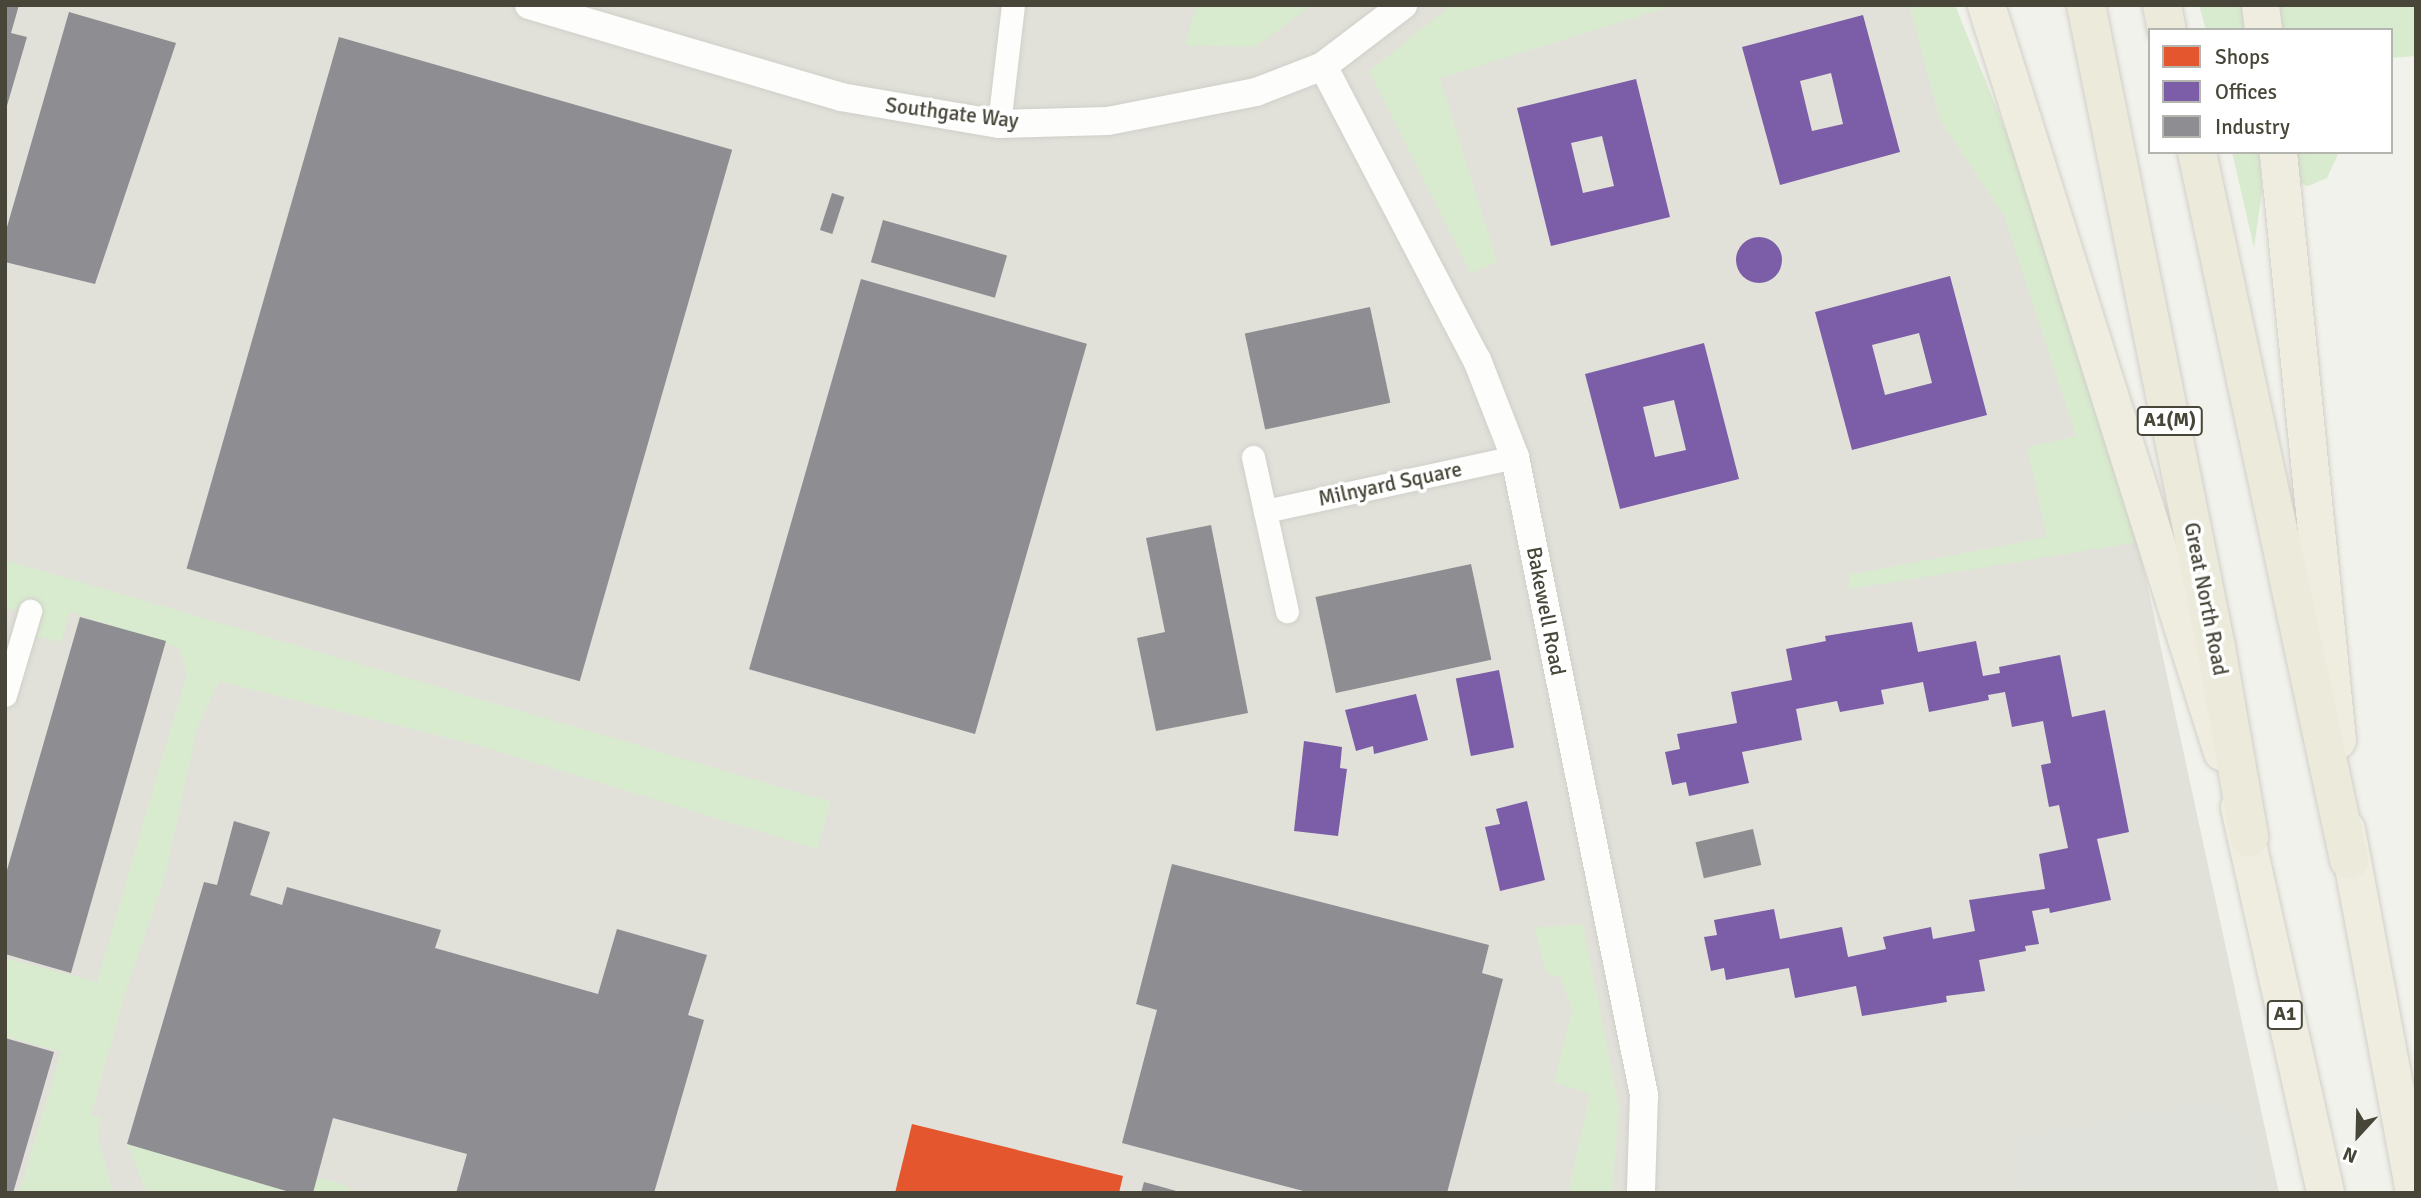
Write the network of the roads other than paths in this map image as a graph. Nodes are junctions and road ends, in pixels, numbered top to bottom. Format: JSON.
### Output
{"nodes":[{"id":1,"x":529,"y":5,"type":"edge"},
{"id":2,"x":1013,"y":5,"type":"edge"},
{"id":3,"x":1403,"y":5,"type":"edge"},
{"id":4,"x":1986,"y":5,"type":"edge"},
{"id":5,"x":2086,"y":5,"type":"edge"},
{"id":6,"x":2162,"y":5,"type":"edge"},
{"id":7,"x":2260,"y":5,"type":"edge"},
{"id":8,"x":2168,"y":28,"type":"edge"},
{"id":9,"x":2263,"y":28,"type":"edge"},
{"id":10,"x":1323,"y":66,"type":"junction"},
{"id":11,"x":999,"y":124,"type":"junction"},
{"id":12,"x":2197,"y":154,"type":"edge"},
{"id":13,"x":2278,"y":154,"type":"edge"},
{"id":14,"x":1253,"y":457,"type":"dead end"},
{"id":15,"x":1515,"y":457,"type":"junction"},
{"id":16,"x":1265,"y":511,"type":"junction"},
{"id":17,"x":30,"y":611,"type":"dead end"},
{"id":18,"x":1287,"y":611,"type":"dead end"},
{"id":19,"x":5,"y":695,"type":"edge"},
{"id":20,"x":2249,"y":837,"type":"junction"},
{"id":21,"x":2349,"y":860,"type":"junction"},
{"id":22,"x":1641,"y":1193,"type":"edge"},
{"id":23,"x":2325,"y":1193,"type":"edge"},
{"id":24,"x":2414,"y":1193,"type":"edge"}],
"edges":[{"from":1,"to":11,"type":"street","name":"Southgate Way"},
{"from":2,"to":11,"type":"street"},
{"from":3,"to":10,"type":"street","name":"Southgate Way"},
{"from":4,"to":20,"type":"highway"},
{"from":5,"to":20,"type":"highway","name":"Great North Road","number":"A1(M)"},
{"from":6,"to":8,"type":"highway"},
{"from":7,"to":9,"type":"highway"},
{"from":10,"to":11,"type":"street","name":"Southgate Way"},
{"from":10,"to":15,"type":"street","name":"Bakewell Road"},
{"from":12,"to":21,"type":"highway"},
{"from":13,"to":21,"type":"highway"},
{"from":14,"to":16,"type":"street"},
{"from":15,"to":16,"type":"street","name":"Milnyard Square"},
{"from":15,"to":22,"type":"street","name":"Bakewell Road"},
{"from":16,"to":18,"type":"street"},
{"from":17,"to":19,"type":"street"},
{"from":20,"to":23,"type":"highway","name":"Great North Road","number":"A1"},
{"from":21,"to":24,"type":"highway"}]}
